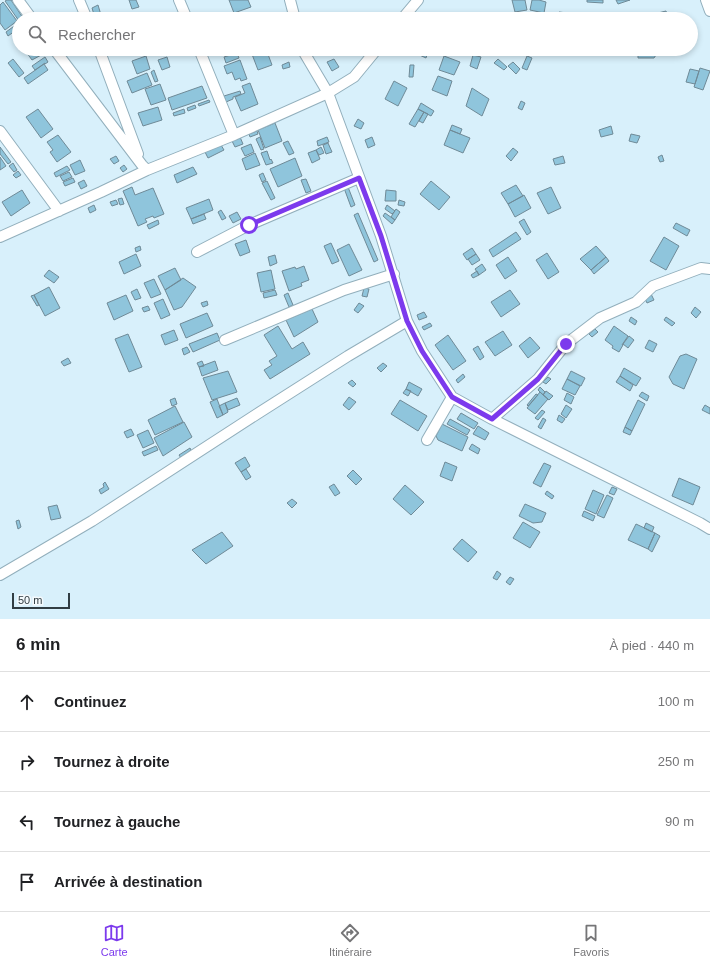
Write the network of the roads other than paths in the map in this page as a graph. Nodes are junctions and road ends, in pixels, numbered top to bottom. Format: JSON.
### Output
{"nodes":[{"id":1,"x":18,"y":0,"type":"edge"},
{"id":2,"x":79,"y":0,"type":"edge"},
{"id":3,"x":179,"y":0,"type":"edge"},
{"id":4,"x":290,"y":0,"type":"edge"},
{"id":5,"x":418,"y":0,"type":"edge"},
{"id":6,"x":706,"y":0,"type":"edge"},
{"id":7,"x":710,"y":11,"type":"edge"},
{"id":8,"x":27,"y":12,"type":"edge"},
{"id":9,"x":84,"y":12,"type":"edge"},
{"id":10,"x":184,"y":12,"type":"edge"},
{"id":11,"x":293,"y":12,"type":"edge"},
{"id":12,"x":408,"y":12,"type":"edge"},
{"id":13,"x":59,"y":56,"type":"edge"},
{"id":14,"x":102,"y":56,"type":"edge"},
{"id":15,"x":202,"y":56,"type":"edge"},
{"id":16,"x":306,"y":56,"type":"edge"},
{"id":17,"x":371,"y":56,"type":"edge"},
{"id":18,"x":328,"y":93,"type":"junction"},
{"id":19,"x":0,"y":131,"type":"edge"},
{"id":20,"x":234,"y":135,"type":"junction"},
{"id":21,"x":144,"y":167,"type":"junction"},
{"id":22,"x":359,"y":178,"type":"junction"},
{"id":23,"x":59,"y":211,"type":"junction"},
{"id":24,"x":0,"y":237,"type":"edge"},
{"id":25,"x":197,"y":252,"type":"dead end"},
{"id":26,"x":710,"y":268,"type":"edge"},
{"id":27,"x":394,"y":274,"type":"junction"},
{"id":28,"x":407,"y":321,"type":"junction"},
{"id":29,"x":225,"y":340,"type":"dead end"},
{"id":30,"x":452,"y":397,"type":"junction"},
{"id":31,"x":492,"y":419,"type":"junction"},
{"id":32,"x":427,"y":440,"type":"dead end"},
{"id":33,"x":710,"y":530,"type":"edge"},
{"id":34,"x":0,"y":575,"type":"edge"}],
"edges":[{"from":1,"to":8,"type":"street"},
{"from":2,"to":9,"type":"street"},
{"from":3,"to":10,"type":"street"},
{"from":4,"to":11,"type":"street"},
{"from":5,"to":12,"type":"street"},
{"from":6,"to":7,"type":"street"},
{"from":13,"to":21,"type":"street"},
{"from":14,"to":21,"type":"street"},
{"from":15,"to":20,"type":"street"},
{"from":16,"to":18,"type":"street"},
{"from":17,"to":18,"type":"street"},
{"from":18,"to":20,"type":"street"},
{"from":18,"to":22,"type":"street"},
{"from":19,"to":23,"type":"street"},
{"from":20,"to":21,"type":"street"},
{"from":21,"to":23,"type":"street"},
{"from":22,"to":25,"type":"street"},
{"from":22,"to":27,"type":"street"},
{"from":23,"to":24,"type":"street"},
{"from":26,"to":31,"type":"street"},
{"from":27,"to":28,"type":"street"},
{"from":27,"to":29,"type":"street"},
{"from":28,"to":30,"type":"street"},
{"from":28,"to":34,"type":"street"},
{"from":30,"to":31,"type":"street"},
{"from":30,"to":32,"type":"street"},
{"from":31,"to":33,"type":"street"}]}
